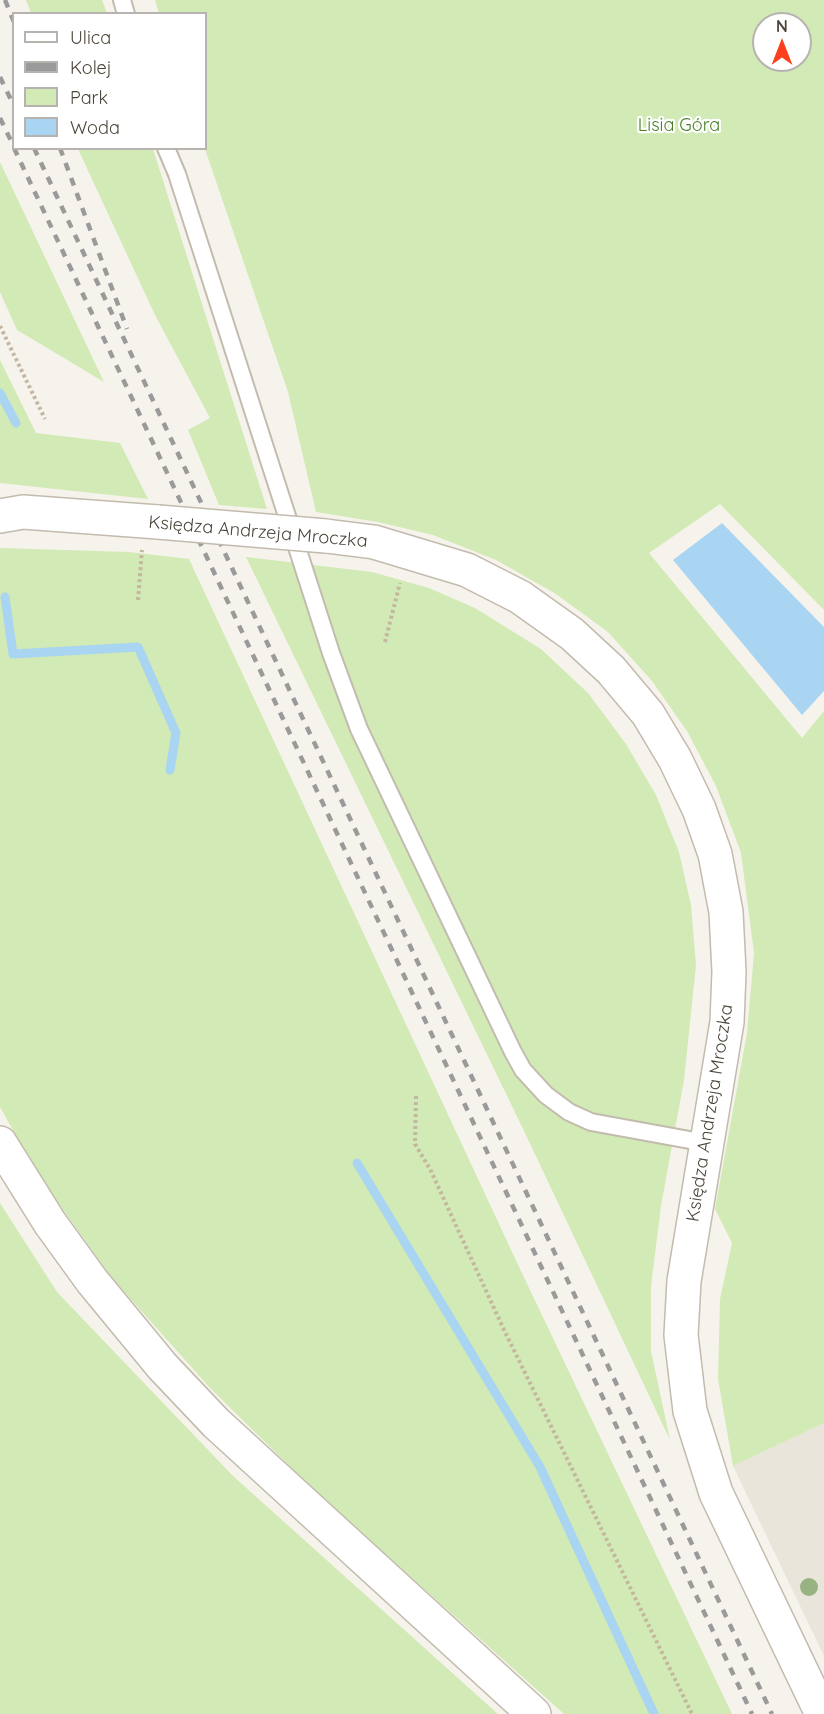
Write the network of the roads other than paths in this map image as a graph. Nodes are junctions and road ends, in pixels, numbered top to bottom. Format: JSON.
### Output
{"nodes":[{"id":1,"x":167,"y":150,"type":"edge"},
{"id":2,"x":8,"y":511,"type":"edge"},
{"id":3,"x":0,"y":1143,"type":"edge"},
{"id":4,"x":706,"y":1143,"type":"junction"},
{"id":5,"x":534,"y":1714,"type":"edge"},
{"id":6,"x":822,"y":1714,"type":"edge"}],
"edges":[{"from":1,"to":4,"type":"lane"},
{"from":2,"to":4,"type":"street","name":"Księdza Andrzeja Mroczka","bridge":true},
{"from":3,"to":5,"type":"street"},
{"from":4,"to":6,"type":"street","name":"Księdza Andrzeja Mroczka"}]}
